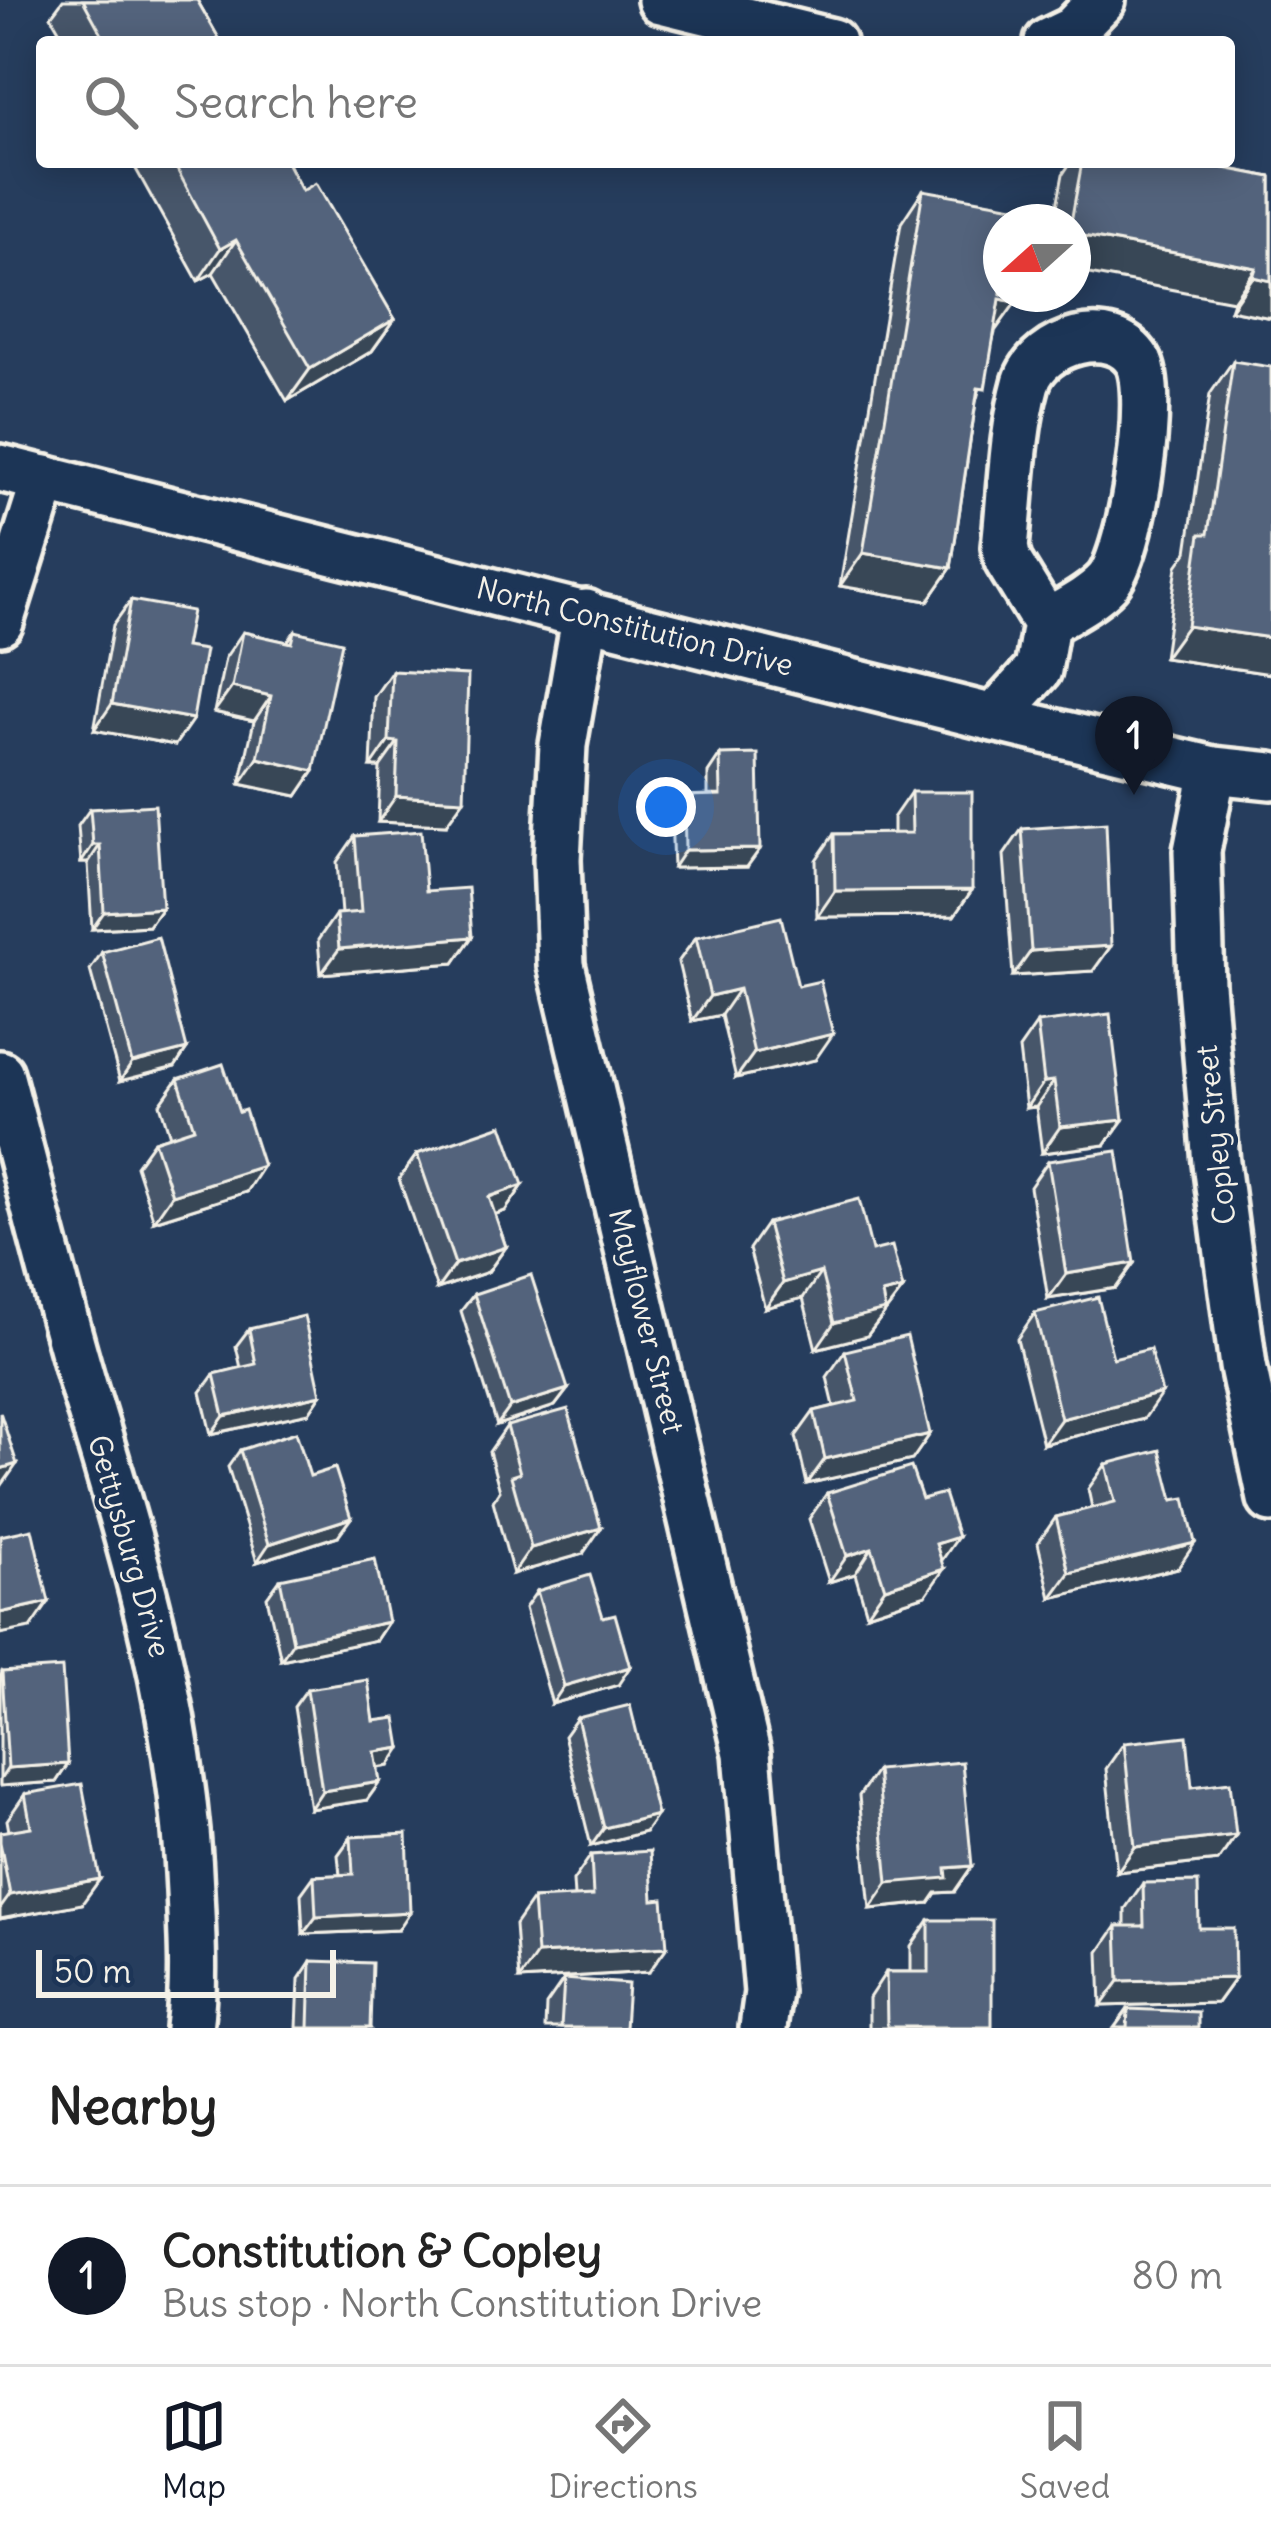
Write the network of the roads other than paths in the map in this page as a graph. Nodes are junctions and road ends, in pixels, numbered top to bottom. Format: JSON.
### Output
{"nodes":[{"id":1,"x":661,"y":0,"type":"edge"},
{"id":2,"x":1102,"y":0,"type":"edge"},
{"id":3,"x":808,"y":36,"type":"edge"},
{"id":4,"x":1060,"y":36,"type":"edge"},
{"id":5,"x":0,"y":468,"type":"edge"},
{"id":6,"x":45,"y":479,"type":"junction"},
{"id":7,"x":586,"y":613,"type":"junction"},
{"id":8,"x":0,"y":622,"type":"edge"},
{"id":9,"x":1046,"y":623,"type":"junction"},
{"id":10,"x":994,"y":718,"type":"junction"},
{"id":11,"x":1213,"y":770,"type":"junction"},
{"id":12,"x":1271,"y":776,"type":"edge"},
{"id":13,"x":0,"y":1073,"type":"edge"},
{"id":14,"x":1271,"y":1499,"type":"edge"},
{"id":15,"x":189,"y":2028,"type":"edge"},
{"id":16,"x":763,"y":2028,"type":"edge"}],
"edges":[{"from":1,"to":3,"type":"street"},
{"from":2,"to":4,"type":"street"},
{"from":5,"to":6,"type":"street","name":"North Constitution Drive"},
{"from":6,"to":7,"type":"street","name":"North Constitution Drive"},
{"from":6,"to":8,"type":"street"},
{"from":7,"to":10,"type":"street","name":"North Constitution Drive"},
{"from":7,"to":16,"type":"street","name":"Mayflower Street"},
{"from":9,"to":9,"type":"street"},
{"from":9,"to":10,"type":"street"},
{"from":10,"to":11,"type":"street","name":"North Constitution Drive"},
{"from":11,"to":12,"type":"street","name":"North Constitution Drive"},
{"from":11,"to":14,"type":"street","name":"Copley Street"},
{"from":13,"to":15,"type":"street","name":"Gettysburg Drive"}]}
